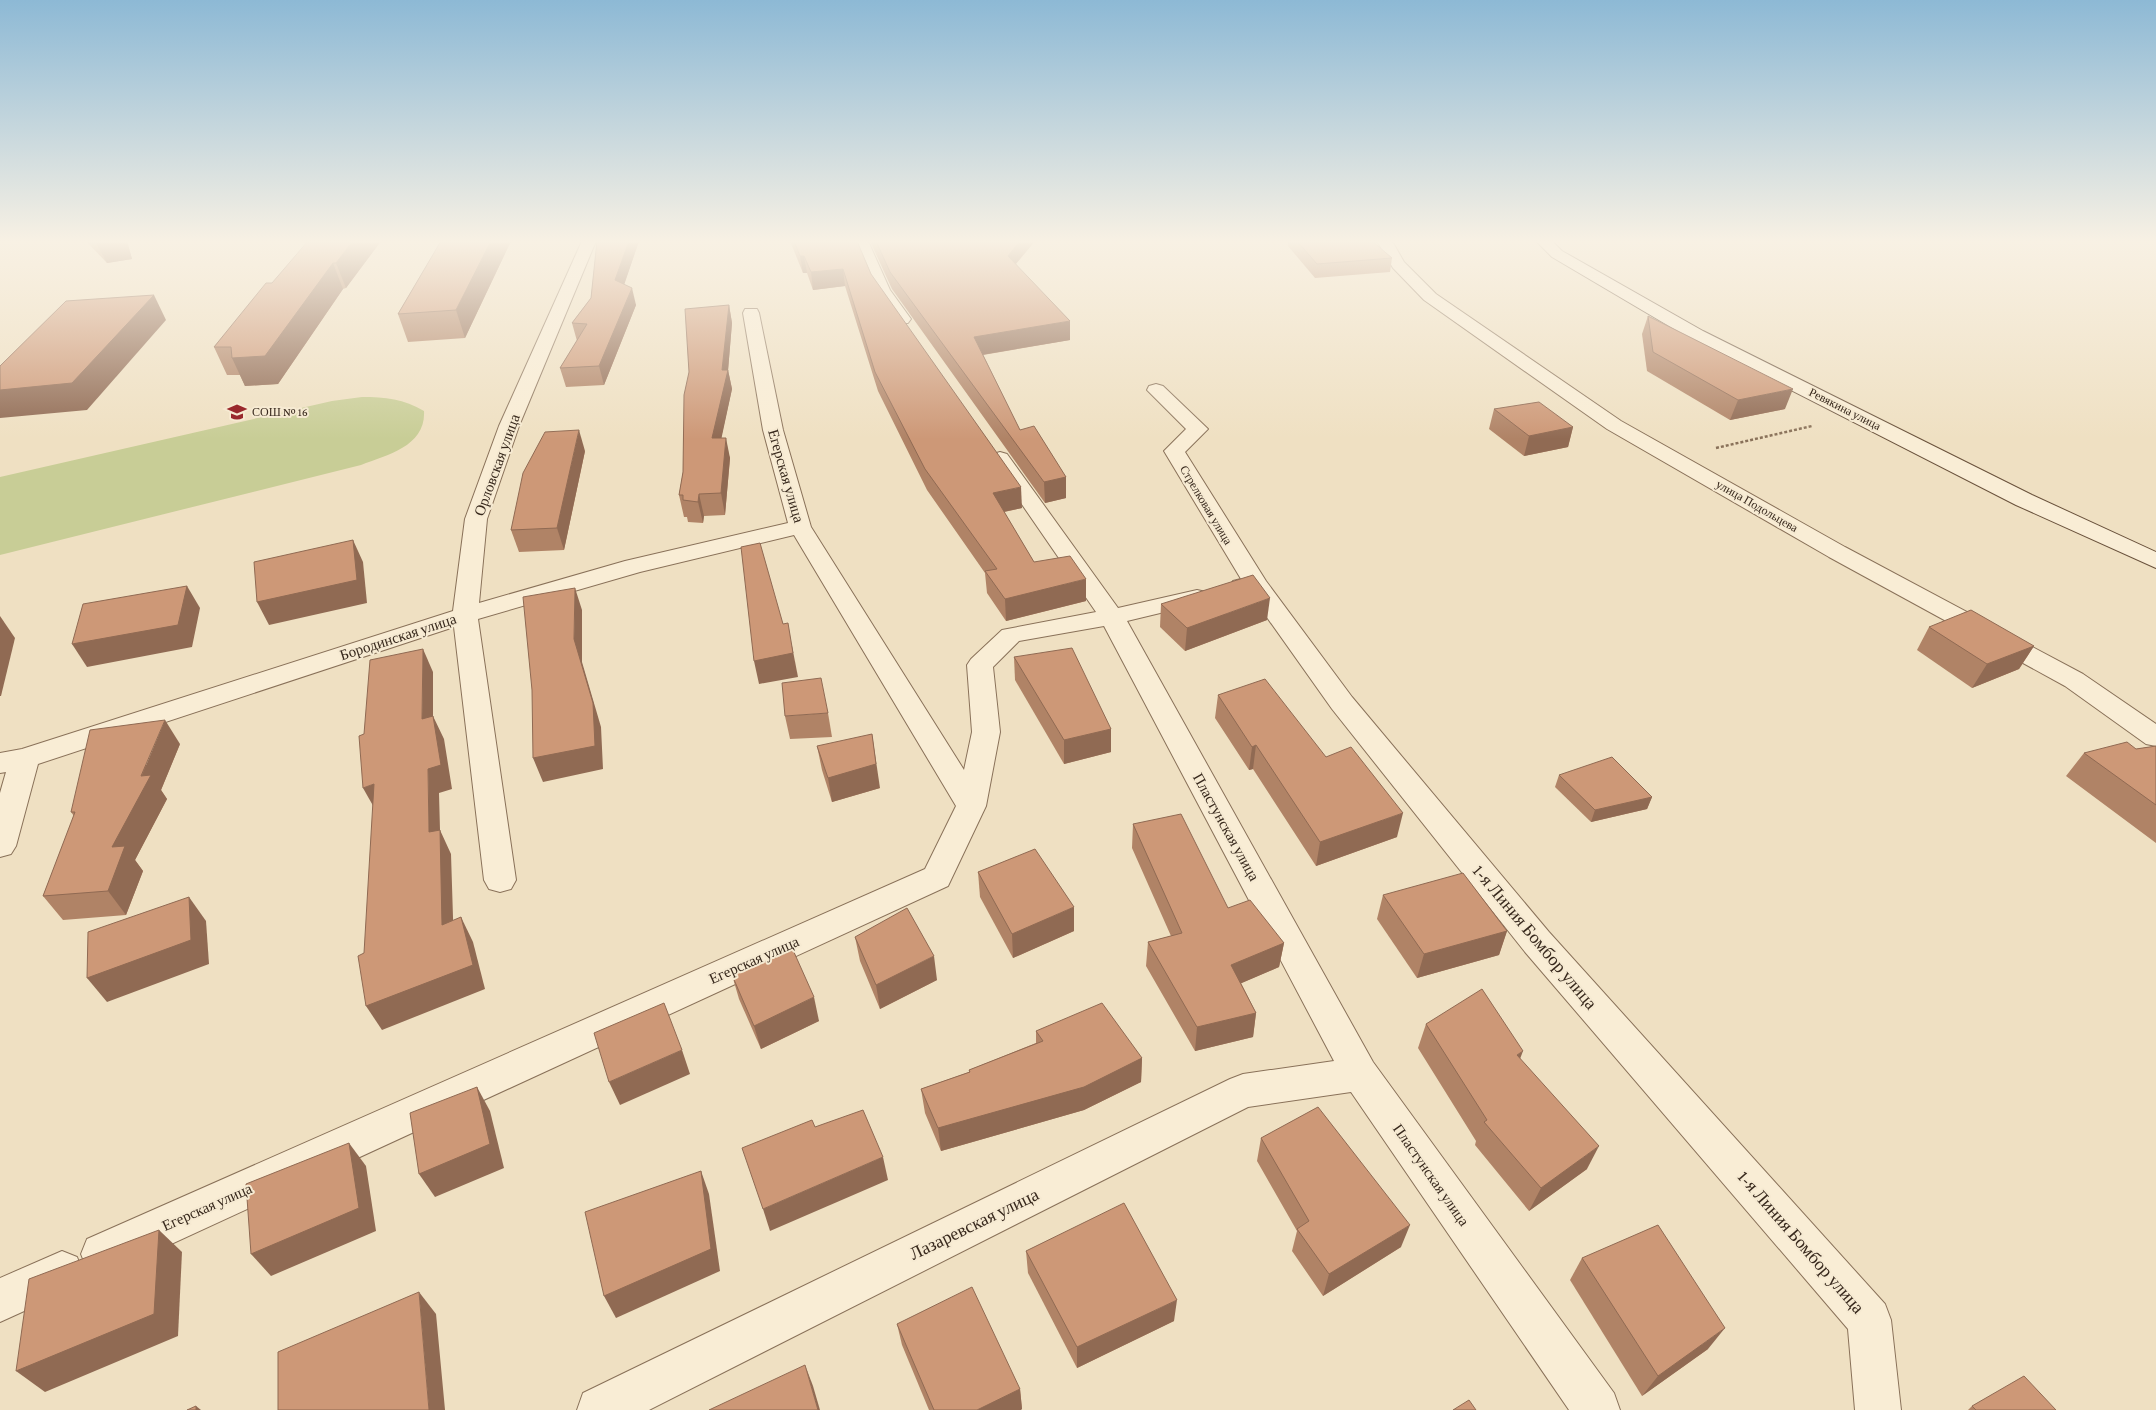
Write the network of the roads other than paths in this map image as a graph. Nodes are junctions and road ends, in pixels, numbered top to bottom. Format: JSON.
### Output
{"nodes":[{"id":1,"x":561,"y":307,"type":"edge"},
{"id":2,"x":893,"y":307,"type":"edge"},
{"id":3,"x":1444,"y":307,"type":"edge"},
{"id":4,"x":1648,"y":307,"type":"edge"},
{"id":5,"x":751,"y":313,"type":"dead end"},
{"id":6,"x":916,"y":340,"type":"edge"},
{"id":7,"x":1156,"y":390,"type":"dead end"},
{"id":8,"x":985,"y":438,"type":"edge"},
{"id":9,"x":800,"y":527,"type":"junction"},
{"id":10,"x":2156,"y":561,"type":"edge"},
{"id":11,"x":1255,"y":583,"type":"junction"},
{"id":12,"x":465,"y":614,"type":"junction"},
{"id":13,"x":1112,"y":617,"type":"junction"},
{"id":14,"x":2156,"y":737,"type":"edge"},
{"id":15,"x":12,"y":760,"type":"edge"},
{"id":16,"x":971,"y":806,"type":"junction"},
{"id":17,"x":0,"y":846,"type":"edge"},
{"id":18,"x":500,"y":880,"type":"dead end"},
{"id":19,"x":1360,"y":1074,"type":"junction"},
{"id":20,"x":0,"y":1300,"type":"edge"},
{"id":21,"x":600,"y":1410,"type":"edge"},
{"id":22,"x":1597,"y":1410,"type":"edge"},
{"id":23,"x":1878,"y":1410,"type":"edge"}],
"edges":[{"from":1,"to":12,"type":"street","name":"Орловская улица"},
{"from":2,"to":6,"type":"street"},
{"from":3,"to":14,"type":"street","name":"улица Подольцева"},
{"from":4,"to":10,"type":"street","name":"Ревякина улица"},
{"from":5,"to":9,"type":"street","name":"Егерская улица"},
{"from":7,"to":11,"type":"street","name":"Стрелковая улица"},
{"from":8,"to":13,"type":"street","name":"Пластунская улица"},
{"from":9,"to":12,"type":"street","name":"Бородинская улица"},
{"from":9,"to":16,"type":"street","name":"Егерская улица"},
{"from":11,"to":13,"type":"street"},
{"from":11,"to":23,"type":"street","name":"1-я Линия Бомбор улица"},
{"from":12,"to":15,"type":"street","name":"Бородинская улица"},
{"from":12,"to":18,"type":"street","name":"Орловская улица"},
{"from":13,"to":16,"type":"street"},
{"from":13,"to":19,"type":"street","name":"Пластунская улица"},
{"from":15,"to":17,"type":"street"},
{"from":16,"to":20,"type":"street","name":"Егерская улица"},
{"from":19,"to":21,"type":"street","name":"Лазаревская улица"},
{"from":19,"to":22,"type":"street","name":"Пластунская улица"}]}
